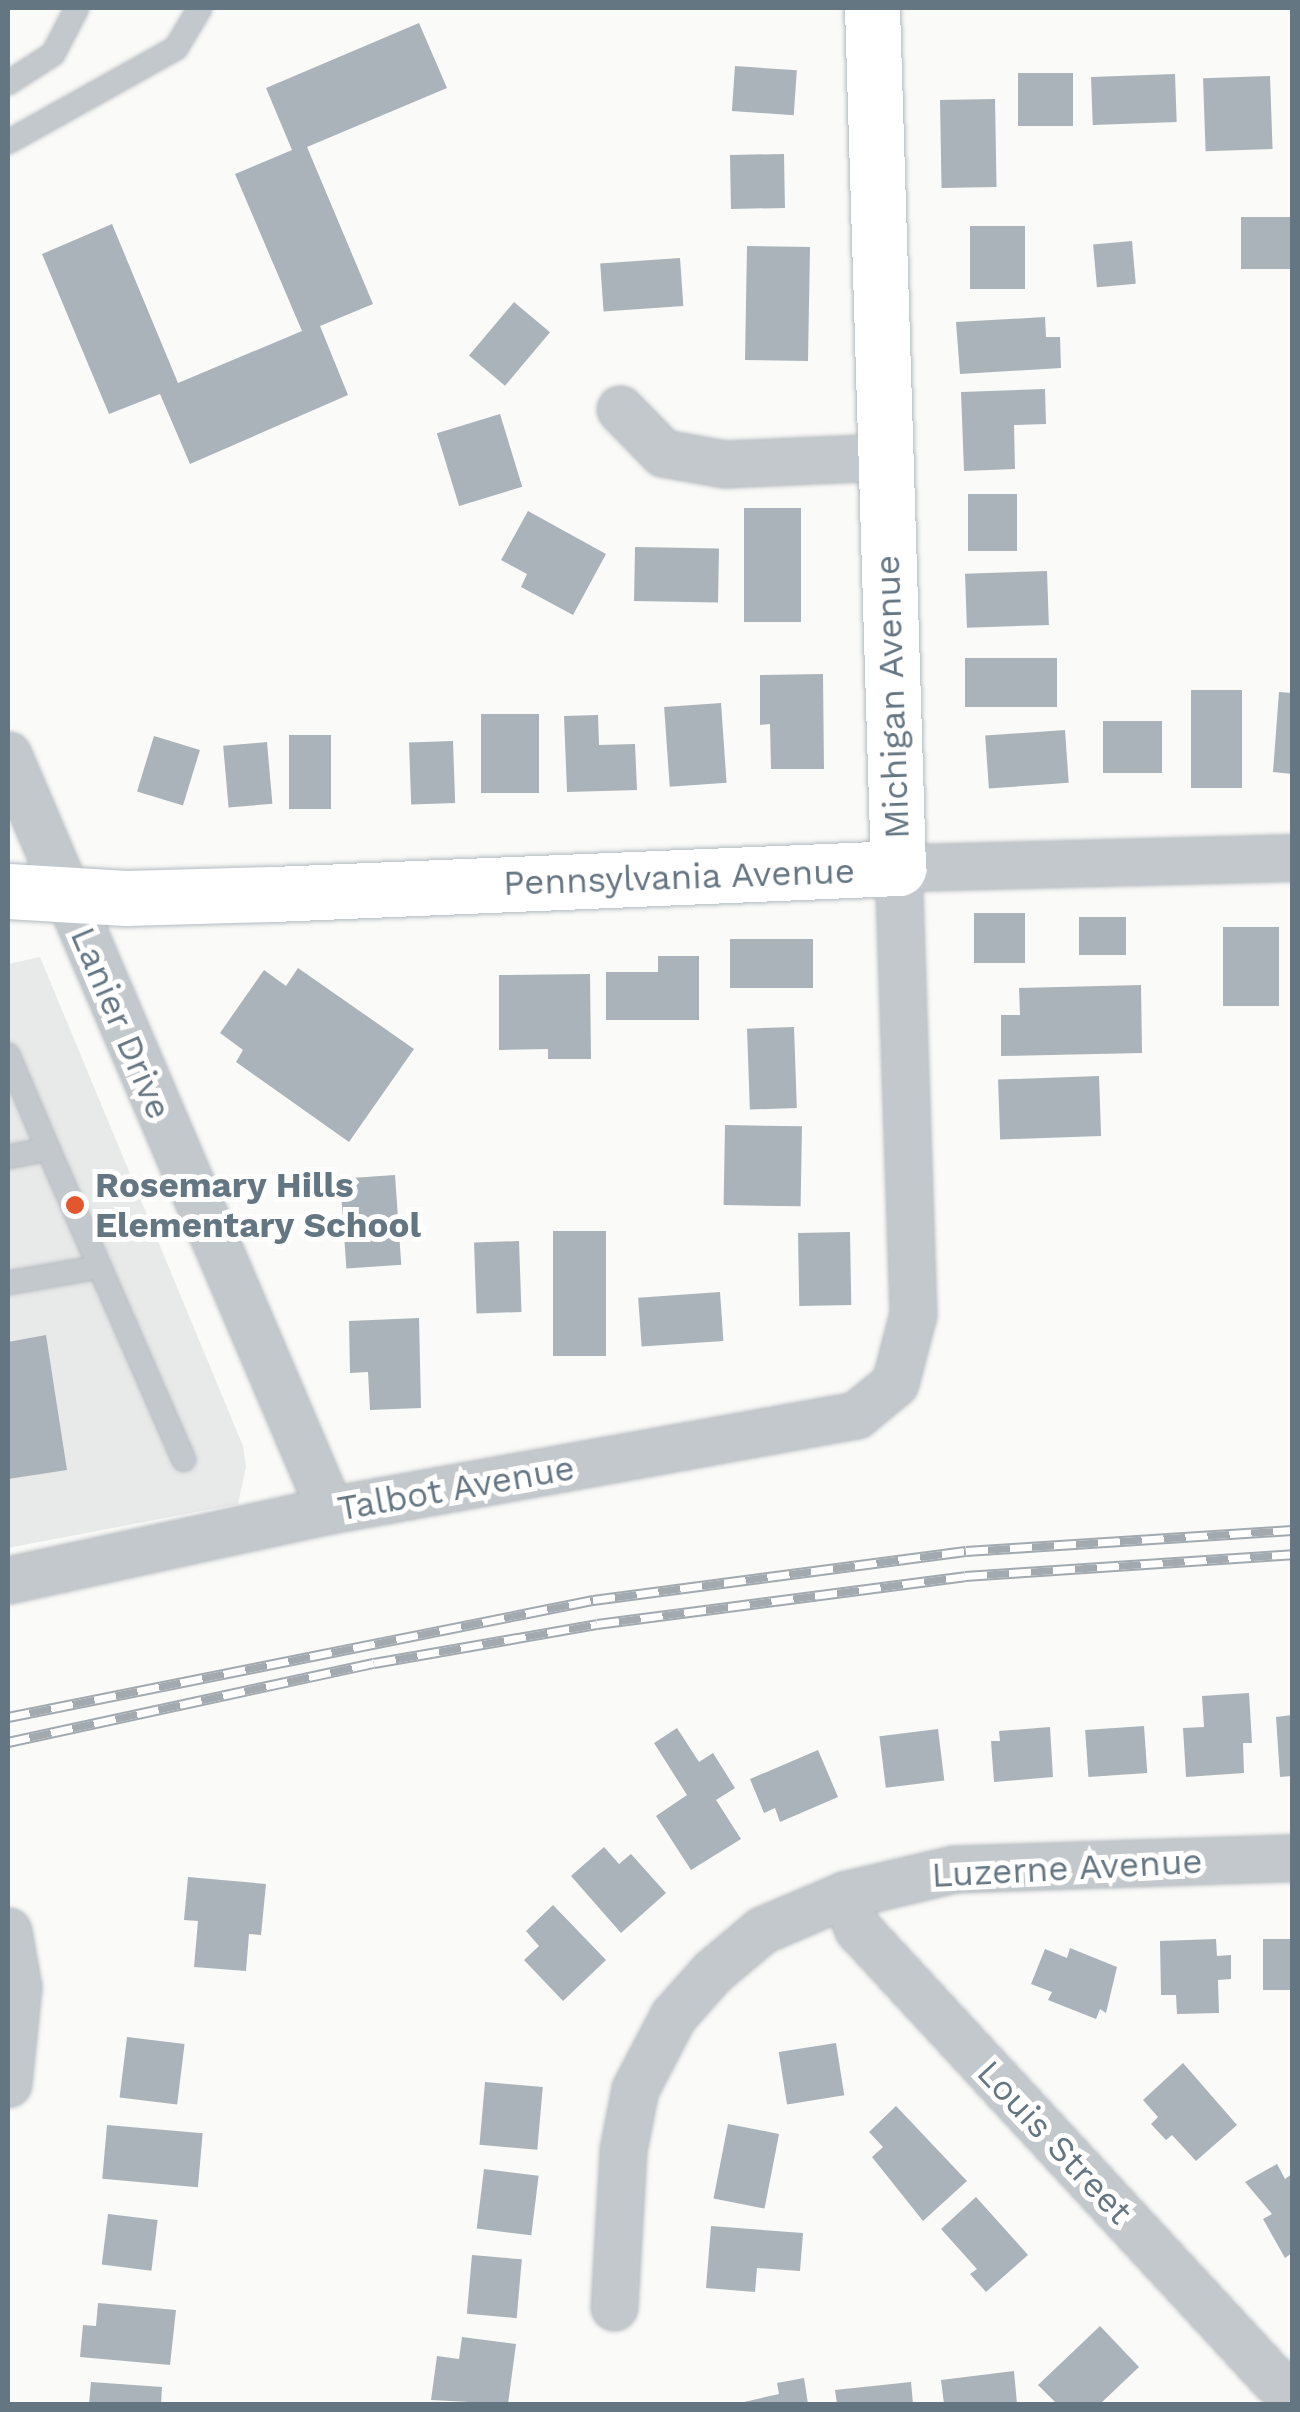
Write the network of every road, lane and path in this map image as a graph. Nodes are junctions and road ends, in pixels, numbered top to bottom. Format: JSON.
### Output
{"nodes":[{"id":1,"x":77,"y":8,"type":"edge"},
{"id":2,"x":200,"y":8,"type":"edge"},
{"id":3,"x":872,"y":8,"type":"edge"},
{"id":4,"x":8,"y":83,"type":"edge"},
{"id":5,"x":8,"y":142,"type":"edge"},
{"id":6,"x":620,"y":409,"type":"dead end"},
{"id":7,"x":884,"y":456,"type":"junction"},
{"id":8,"x":8,"y":756,"type":"edge"},
{"id":9,"x":1292,"y":858,"type":"edge"},
{"id":10,"x":898,"y":868,"type":"junction"},
{"id":11,"x":8,"y":891,"type":"edge"},
{"id":12,"x":66,"y":892,"type":"junction"},
{"id":13,"x":8,"y":1055,"type":"edge"},
{"id":14,"x":48,"y":1149,"type":"junction"},
{"id":15,"x":8,"y":1156,"type":"edge"},
{"id":16,"x":100,"y":1267,"type":"junction"},
{"id":17,"x":8,"y":1283,"type":"edge"},
{"id":18,"x":895,"y":1383,"type":"joint"},
{"id":19,"x":184,"y":1460,"type":"dead end"},
{"id":20,"x":330,"y":1510,"type":"junction"},
{"id":21,"x":8,"y":1580,"type":"edge"},
{"id":22,"x":1292,"y":1858,"type":"edge"},
{"id":23,"x":844,"y":1895,"type":"junction"},
{"id":24,"x":8,"y":1931,"type":"edge"},
{"id":25,"x":8,"y":2083,"type":"edge"},
{"id":26,"x":614,"y":2306,"type":"dead end"},
{"id":27,"x":1276,"y":2385,"type":"edge"}],
"edges":[{"from":1,"to":4,"type":"lane"},
{"from":2,"to":5,"type":"lane"},
{"from":3,"to":7,"type":"street","name":"Michigan Avenue"},
{"from":6,"to":7,"type":"street"},
{"from":7,"to":10,"type":"street","name":"Michigan Avenue"},
{"from":8,"to":12,"type":"street","name":"Lanier Drive"},
{"from":9,"to":10,"type":"street","name":"Pennsylvania Avenue"},
{"from":10,"to":12,"type":"street","name":"Pennsylvania Avenue"},
{"from":10,"to":18,"type":"street","name":"Michigan Avenue"},
{"from":11,"to":12,"type":"street","name":"Pennsylvania Avenue"},
{"from":12,"to":20,"type":"street","name":"Lanier Drive"},
{"from":13,"to":14,"type":"lane"},
{"from":14,"to":15,"type":"lane"},
{"from":14,"to":16,"type":"lane"},
{"from":16,"to":17,"type":"lane"},
{"from":16,"to":19,"type":"lane"},
{"from":18,"to":20,"type":"street","name":"Talbot Avenue"},
{"from":20,"to":21,"type":"street","name":"Talbot Avenue"},
{"from":22,"to":23,"type":"street","name":"Luzerne Avenue"},
{"from":23,"to":26,"type":"street"},
{"from":23,"to":27,"type":"street","name":"Louis Street"},
{"from":24,"to":25,"type":"street"}]}
